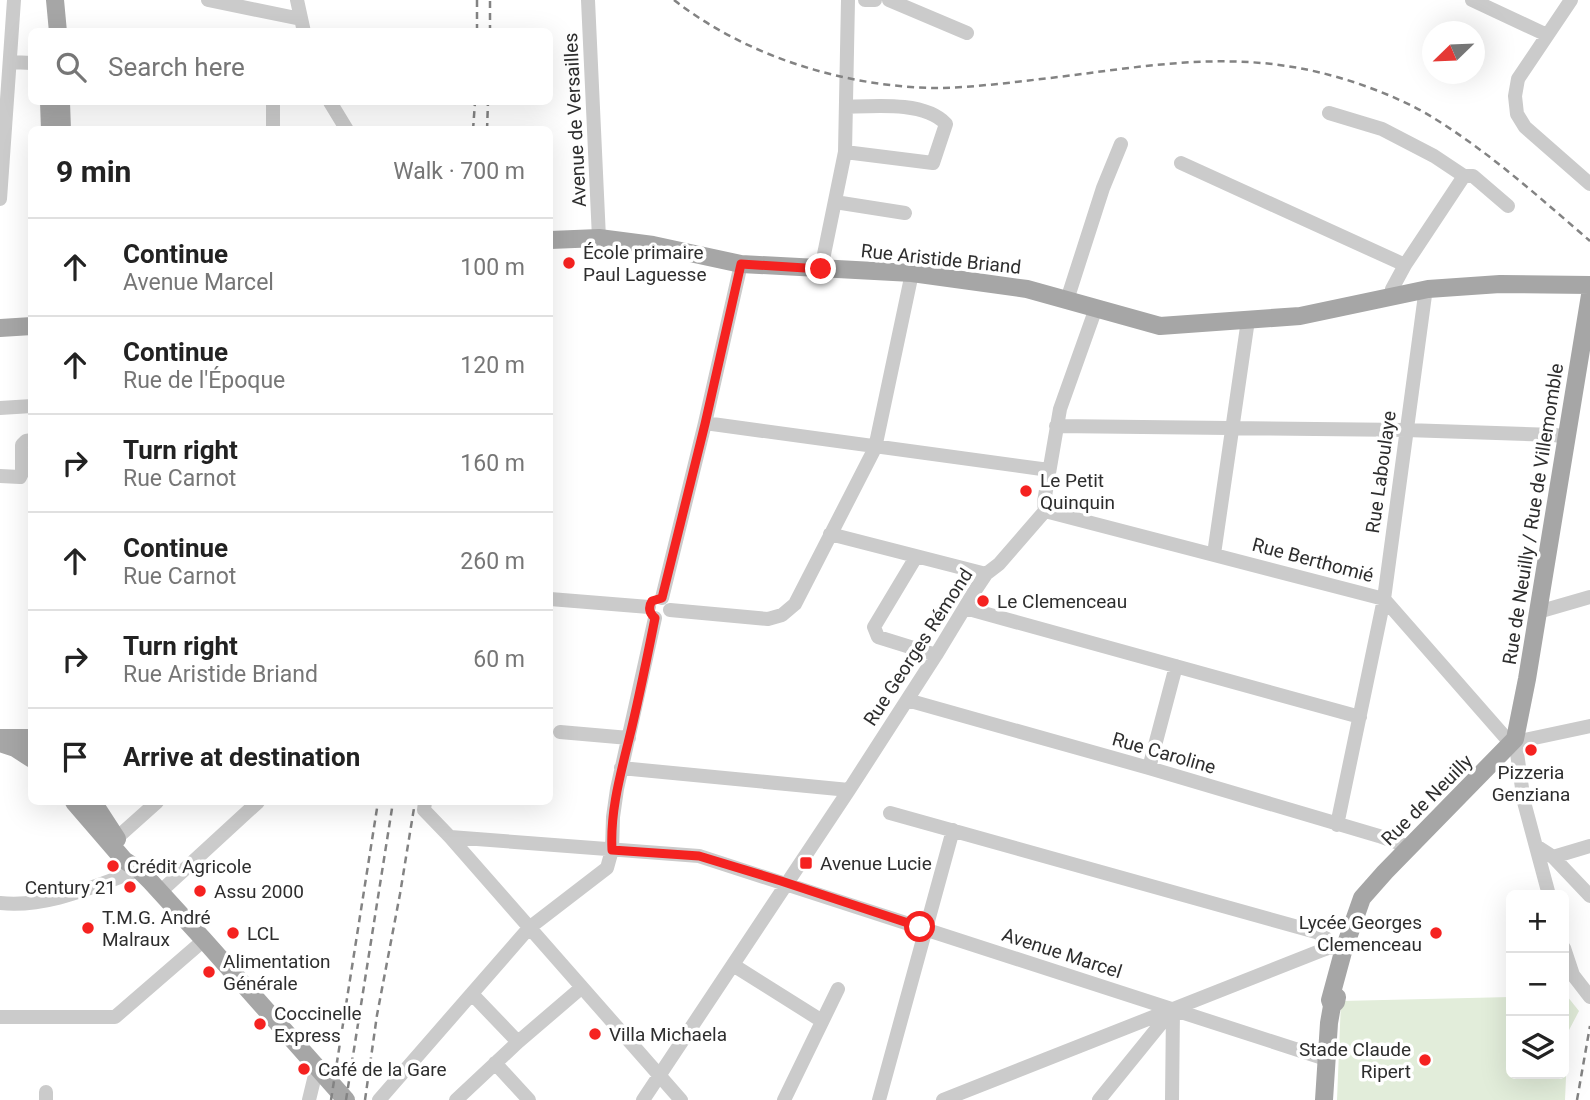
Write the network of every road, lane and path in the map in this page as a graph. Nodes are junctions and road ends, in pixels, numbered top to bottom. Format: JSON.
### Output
{"nodes":[{"id":1,"x":14,"y":0,"type":"edge"},
{"id":2,"x":45,"y":0,"type":"edge"},
{"id":3,"x":55,"y":0,"type":"edge"},
{"id":4,"x":210,"y":0,"type":"edge"},
{"id":5,"x":297,"y":0,"type":"edge"},
{"id":6,"x":588,"y":0,"type":"edge"},
{"id":7,"x":848,"y":0,"type":"edge"},
{"id":8,"x":865,"y":0,"type":"edge"},
{"id":9,"x":875,"y":0,"type":"edge"},
{"id":10,"x":889,"y":0,"type":"edge"},
{"id":11,"x":1472,"y":0,"type":"edge"},
{"id":12,"x":1570,"y":0,"type":"edge"},
{"id":13,"x":302,"y":25,"type":"edge"},
{"id":14,"x":47,"y":28,"type":"edge"},
{"id":15,"x":58,"y":28,"type":"edge"},
{"id":16,"x":967,"y":33,"type":"dead end"},
{"id":17,"x":1547,"y":35,"type":"junction"},
{"id":18,"x":10,"y":62,"type":"junction"},
{"id":19,"x":28,"y":63,"type":"edge"},
{"id":20,"x":49,"y":105,"type":"edge"},
{"id":21,"x":61,"y":105,"type":"edge"},
{"id":22,"x":273,"y":105,"type":"edge"},
{"id":23,"x":332,"y":105,"type":"edge"},
{"id":24,"x":846,"y":107,"type":"junction"},
{"id":25,"x":1329,"y":113,"type":"dead end"},
{"id":26,"x":50,"y":126,"type":"edge"},
{"id":27,"x":62,"y":126,"type":"edge"},
{"id":28,"x":273,"y":126,"type":"edge"},
{"id":29,"x":345,"y":126,"type":"edge"},
{"id":30,"x":1121,"y":144,"type":"dead end"},
{"id":31,"x":845,"y":152,"type":"junction"},
{"id":32,"x":1181,"y":163,"type":"dead end"},
{"id":33,"x":1464,"y":176,"type":"junction"},
{"id":34,"x":1590,"y":184,"type":"edge"},
{"id":35,"x":0,"y":199,"type":"edge"},
{"id":36,"x":835,"y":202,"type":"junction"},
{"id":37,"x":1508,"y":206,"type":"dead end"},
{"id":38,"x":905,"y":213,"type":"dead end"},
{"id":39,"x":599,"y":238,"type":"junction"},
{"id":40,"x":553,"y":240,"type":"edge"},
{"id":41,"x":741,"y":264,"type":"junction"},
{"id":42,"x":1405,"y":265,"type":"junction"},
{"id":43,"x":821,"y":269,"type":"junction"},
{"id":44,"x":912,"y":273,"type":"junction"},
{"id":45,"x":1590,"y":285,"type":"edge"},
{"id":46,"x":1428,"y":289,"type":"junction"},
{"id":47,"x":1590,"y":295,"type":"edge"},
{"id":48,"x":1391,"y":296,"type":"junction"},
{"id":49,"x":1068,"y":300,"type":"junction"},
{"id":50,"x":1096,"y":308,"type":"junction"},
{"id":51,"x":1248,"y":320,"type":"junction"},
{"id":52,"x":28,"y":326,"type":"edge"},
{"id":53,"x":0,"y":328,"type":"edge"},
{"id":54,"x":28,"y":406,"type":"edge"},
{"id":55,"x":0,"y":408,"type":"edge"},
{"id":56,"x":705,"y":424,"type":"junction"},
{"id":57,"x":1056,"y":426,"type":"junction"},
{"id":58,"x":1233,"y":428,"type":"junction"},
{"id":59,"x":1406,"y":430,"type":"junction"},
{"id":60,"x":1566,"y":437,"type":"junction"},
{"id":61,"x":28,"y":441,"type":"edge"},
{"id":62,"x":875,"y":448,"type":"junction"},
{"id":63,"x":1049,"y":470,"type":"junction"},
{"id":64,"x":0,"y":476,"type":"edge"},
{"id":65,"x":1045,"y":511,"type":"junction"},
{"id":66,"x":830,"y":534,"type":"junction"},
{"id":67,"x":1214,"y":554,"type":"junction"},
{"id":68,"x":916,"y":557,"type":"junction"},
{"id":69,"x":986,"y":574,"type":"junction"},
{"id":70,"x":1590,"y":597,"type":"edge"},
{"id":71,"x":553,"y":599,"type":"edge"},
{"id":72,"x":1384,"y":599,"type":"junction"},
{"id":73,"x":659,"y":608,"type":"junction"},
{"id":74,"x":965,"y":608,"type":"junction"},
{"id":75,"x":1538,"y":612,"type":"junction"},
{"id":76,"x":936,"y":656,"type":"junction"},
{"id":77,"x":1176,"y":666,"type":"junction"},
{"id":78,"x":907,"y":700,"type":"junction"},
{"id":79,"x":1360,"y":717,"type":"junction"},
{"id":80,"x":1590,"y":726,"type":"edge"},
{"id":81,"x":560,"y":732,"type":"dead end"},
{"id":82,"x":629,"y":738,"type":"junction"},
{"id":83,"x":1515,"y":739,"type":"junction"},
{"id":84,"x":621,"y":768,"type":"junction"},
{"id":85,"x":1149,"y":768,"type":"junction"},
{"id":86,"x":849,"y":790,"type":"junction"},
{"id":87,"x":77,"y":805,"type":"edge"},
{"id":88,"x":95,"y":805,"type":"edge"},
{"id":89,"x":155,"y":805,"type":"edge"},
{"id":90,"x":255,"y":805,"type":"edge"},
{"id":91,"x":424,"y":806,"type":"edge"},
{"id":92,"x":890,"y":813,"type":"dead end"},
{"id":93,"x":1337,"y":825,"type":"junction"},
{"id":94,"x":953,"y":830,"type":"junction"},
{"id":95,"x":450,"y":837,"type":"junction"},
{"id":96,"x":113,"y":841,"type":"junction"},
{"id":97,"x":1536,"y":846,"type":"junction"},
{"id":98,"x":1590,"y":846,"type":"edge"},
{"id":99,"x":1409,"y":847,"type":"junction"},
{"id":100,"x":612,"y":850,"type":"junction"},
{"id":101,"x":1553,"y":857,"type":"junction"},
{"id":102,"x":139,"y":870,"type":"junction"},
{"id":103,"x":787,"y":883,"type":"junction"},
{"id":104,"x":1548,"y":890,"type":"edge"},
{"id":105,"x":160,"y":892,"type":"junction"},
{"id":106,"x":1590,"y":896,"type":"edge"},
{"id":107,"x":0,"y":903,"type":"edge"},
{"id":108,"x":529,"y":928,"type":"junction"},
{"id":109,"x":925,"y":929,"type":"junction"},
{"id":110,"x":204,"y":940,"type":"junction"},
{"id":111,"x":1341,"y":951,"type":"junction"},
{"id":112,"x":1566,"y":953,"type":"edge"},
{"id":113,"x":733,"y":965,"type":"junction"},
{"id":114,"x":582,"y":988,"type":"junction"},
{"id":115,"x":838,"y":989,"type":"dead end"},
{"id":116,"x":472,"y":994,"type":"junction"},
{"id":117,"x":1590,"y":997,"type":"edge"},
{"id":118,"x":1173,"y":1009,"type":"junction"},
{"id":119,"x":0,"y":1017,"type":"edge"},
{"id":120,"x":822,"y":1021,"type":"junction"},
{"id":121,"x":518,"y":1042,"type":"junction"},
{"id":122,"x":1326,"y":1059,"type":"junction"},
{"id":123,"x":495,"y":1063,"type":"junction"},
{"id":124,"x":317,"y":1067,"type":"junction"},
{"id":125,"x":660,"y":1077,"type":"junction"},
{"id":126,"x":310,"y":1100,"type":"edge"},
{"id":127,"x":346,"y":1100,"type":"edge"},
{"id":128,"x":379,"y":1100,"type":"edge"},
{"id":129,"x":456,"y":1100,"type":"edge"},
{"id":130,"x":529,"y":1100,"type":"edge"},
{"id":131,"x":643,"y":1100,"type":"edge"},
{"id":132,"x":681,"y":1100,"type":"edge"},
{"id":133,"x":784,"y":1100,"type":"edge"},
{"id":134,"x":879,"y":1100,"type":"edge"},
{"id":135,"x":943,"y":1100,"type":"edge"},
{"id":136,"x":1099,"y":1100,"type":"edge"},
{"id":137,"x":1172,"y":1100,"type":"edge"},
{"id":138,"x":1324,"y":1100,"type":"edge"}],
"edges":[{"from":1,"to":18,"type":"street"},
{"from":2,"to":14,"type":"main road"},
{"from":3,"to":15,"type":"main road"},
{"from":4,"to":13,"type":"street"},
{"from":5,"to":13,"type":"street"},
{"from":6,"to":39,"type":"street","name":"Avenue de Versailles"},
{"from":7,"to":24,"type":"street"},
{"from":8,"to":9,"type":"street"},
{"from":10,"to":16,"type":"street"},
{"from":11,"to":17,"type":"street"},
{"from":12,"to":17,"type":"street"},
{"from":17,"to":34,"type":"street"},
{"from":18,"to":19,"type":"street"},
{"from":18,"to":35,"type":"street"},
{"from":20,"to":26,"type":"main road"},
{"from":21,"to":27,"type":"main road"},
{"from":22,"to":28,"type":"street"},
{"from":23,"to":29,"type":"street"},
{"from":24,"to":31,"type":"street"},
{"from":24,"to":31,"type":"street"},
{"from":25,"to":33,"type":"street"},
{"from":30,"to":49,"type":"street"},
{"from":31,"to":36,"type":"street"},
{"from":32,"to":42,"type":"street"},
{"from":33,"to":37,"type":"street"},
{"from":33,"to":42,"type":"street"},
{"from":36,"to":38,"type":"street"},
{"from":36,"to":43,"type":"street"},
{"from":39,"to":40,"type":"main road","name":"Rue Aristide Briand"},
{"from":39,"to":41,"type":"main road","name":"Rue Aristide Briand"},
{"from":41,"to":43,"type":"main road","name":"Rue Aristide Briand"},
{"from":41,"to":56,"type":"street"},
{"from":42,"to":48,"type":"street"},
{"from":43,"to":44,"type":"main road","name":"Rue Aristide Briand"},
{"from":44,"to":49,"type":"main road","name":"Rue Aristide Briand"},
{"from":44,"to":62,"type":"street"},
{"from":45,"to":46,"type":"main road","name":"Rue Aristide Briand"},
{"from":46,"to":48,"type":"main road","name":"Rue Aristide Briand"},
{"from":46,"to":59,"type":"street","name":"Rue Laboulaye"},
{"from":47,"to":60,"type":"main road","name":"Rue de Neuilly / Rue de Villemomble"},
{"from":48,"to":51,"type":"main road","name":"Rue Aristide Briand"},
{"from":49,"to":50,"type":"main road","name":"Rue Aristide Briand"},
{"from":50,"to":51,"type":"main road","name":"Rue Aristide Briand"},
{"from":50,"to":57,"type":"street"},
{"from":51,"to":58,"type":"street"},
{"from":52,"to":53,"type":"main road"},
{"from":54,"to":55,"type":"street"},
{"from":56,"to":62,"type":"street"},
{"from":56,"to":73,"type":"street"},
{"from":57,"to":58,"type":"street"},
{"from":57,"to":63,"type":"street"},
{"from":58,"to":59,"type":"street"},
{"from":58,"to":67,"type":"street"},
{"from":59,"to":60,"type":"street"},
{"from":59,"to":72,"type":"street","name":"Rue Laboulaye"},
{"from":60,"to":75,"type":"main road","name":"Rue de Neuilly / Rue de Villemomble"},
{"from":61,"to":64,"type":"street"},
{"from":62,"to":63,"type":"street"},
{"from":62,"to":66,"type":"street"},
{"from":63,"to":65,"type":"street"},
{"from":65,"to":67,"type":"street","name":"Rue Berthomié"},
{"from":65,"to":69,"type":"street","name":"Rue Georges Rémond"},
{"from":66,"to":68,"type":"street"},
{"from":66,"to":73,"type":"street"},
{"from":67,"to":72,"type":"street","name":"Rue Berthomié"},
{"from":68,"to":69,"type":"street"},
{"from":68,"to":76,"type":"street"},
{"from":69,"to":74,"type":"street","name":"Rue Georges Rémond"},
{"from":70,"to":75,"type":"street"},
{"from":71,"to":73,"type":"street"},
{"from":72,"to":79,"type":"street","name":"Rue Laboulaye"},
{"from":72,"to":83,"type":"street","name":"Rue Berthomié"},
{"from":73,"to":82,"type":"street"},
{"from":74,"to":76,"type":"street","name":"Rue Georges Rémond"},
{"from":74,"to":77,"type":"street"},
{"from":75,"to":83,"type":"main road","name":"Rue de Neuilly / Rue de Villemomble"},
{"from":76,"to":78,"type":"street","name":"Rue Georges Rémond"},
{"from":77,"to":79,"type":"street"},
{"from":77,"to":85,"type":"street"},
{"from":78,"to":85,"type":"street","name":"Rue Caroline"},
{"from":78,"to":86,"type":"street","name":"Rue Georges Rémond"},
{"from":79,"to":93,"type":"street","name":"Rue Laboulaye"},
{"from":80,"to":83,"type":"street"},
{"from":81,"to":82,"type":"street"},
{"from":82,"to":84,"type":"street"},
{"from":83,"to":97,"type":"street"},
{"from":83,"to":99,"type":"main road","name":"Rue de Neuilly"},
{"from":84,"to":86,"type":"street"},
{"from":84,"to":100,"type":"street"},
{"from":85,"to":93,"type":"street","name":"Rue Caroline"},
{"from":86,"to":103,"type":"street","name":"Rue Georges Rémond"},
{"from":87,"to":96,"type":"main road"},
{"from":88,"to":96,"type":"main road"},
{"from":89,"to":96,"type":"street"},
{"from":90,"to":105,"type":"street"},
{"from":91,"to":95,"type":"street"},
{"from":92,"to":94,"type":"street"},
{"from":93,"to":99,"type":"street","name":"Rue Caroline"},
{"from":94,"to":109,"type":"street"},
{"from":94,"to":111,"type":"street"},
{"from":95,"to":100,"type":"street","name":"Avenue Marcel"},
{"from":95,"to":108,"type":"street"},
{"from":96,"to":102,"type":"main road"},
{"from":97,"to":101,"type":"street"},
{"from":97,"to":104,"type":"street"},
{"from":98,"to":101,"type":"street"},
{"from":99,"to":111,"type":"main road","name":"Rue de Neuilly"},
{"from":100,"to":103,"type":"street","name":"Avenue Marcel"},
{"from":100,"to":108,"type":"street"},
{"from":101,"to":106,"type":"street"},
{"from":102,"to":105,"type":"main road"},
{"from":102,"to":107,"type":"street"},
{"from":103,"to":109,"type":"street","name":"Avenue Marcel"},
{"from":103,"to":113,"type":"street","name":"Rue Georges Rémond"},
{"from":105,"to":110,"type":"main road"},
{"from":108,"to":114,"type":"street"},
{"from":108,"to":116,"type":"street"},
{"from":109,"to":118,"type":"street","name":"Avenue Marcel"},
{"from":109,"to":134,"type":"street"},
{"from":110,"to":119,"type":"street"},
{"from":110,"to":124,"type":"main road"},
{"from":111,"to":118,"type":"street"},
{"from":111,"to":122,"type":"main road","name":"Rue de Neuilly"},
{"from":112,"to":117,"type":"street"},
{"from":113,"to":120,"type":"street"},
{"from":113,"to":125,"type":"street","name":"Rue Georges Rémond"},
{"from":114,"to":121,"type":"street"},
{"from":114,"to":125,"type":"street"},
{"from":115,"to":120,"type":"street"},
{"from":116,"to":121,"type":"street"},
{"from":116,"to":128,"type":"street"},
{"from":118,"to":122,"type":"street","name":"Avenue Marcel"},
{"from":118,"to":135,"type":"street"},
{"from":118,"to":136,"type":"street"},
{"from":118,"to":137,"type":"street"},
{"from":120,"to":133,"type":"street"},
{"from":121,"to":123,"type":"street"},
{"from":122,"to":138,"type":"main road","name":"Rue de Neuilly"},
{"from":123,"to":129,"type":"street"},
{"from":123,"to":130,"type":"street"},
{"from":124,"to":126,"type":"street"},
{"from":124,"to":127,"type":"main road"},
{"from":125,"to":131,"type":"street","name":"Rue Georges Rémond"},
{"from":125,"to":132,"type":"street"}]}
